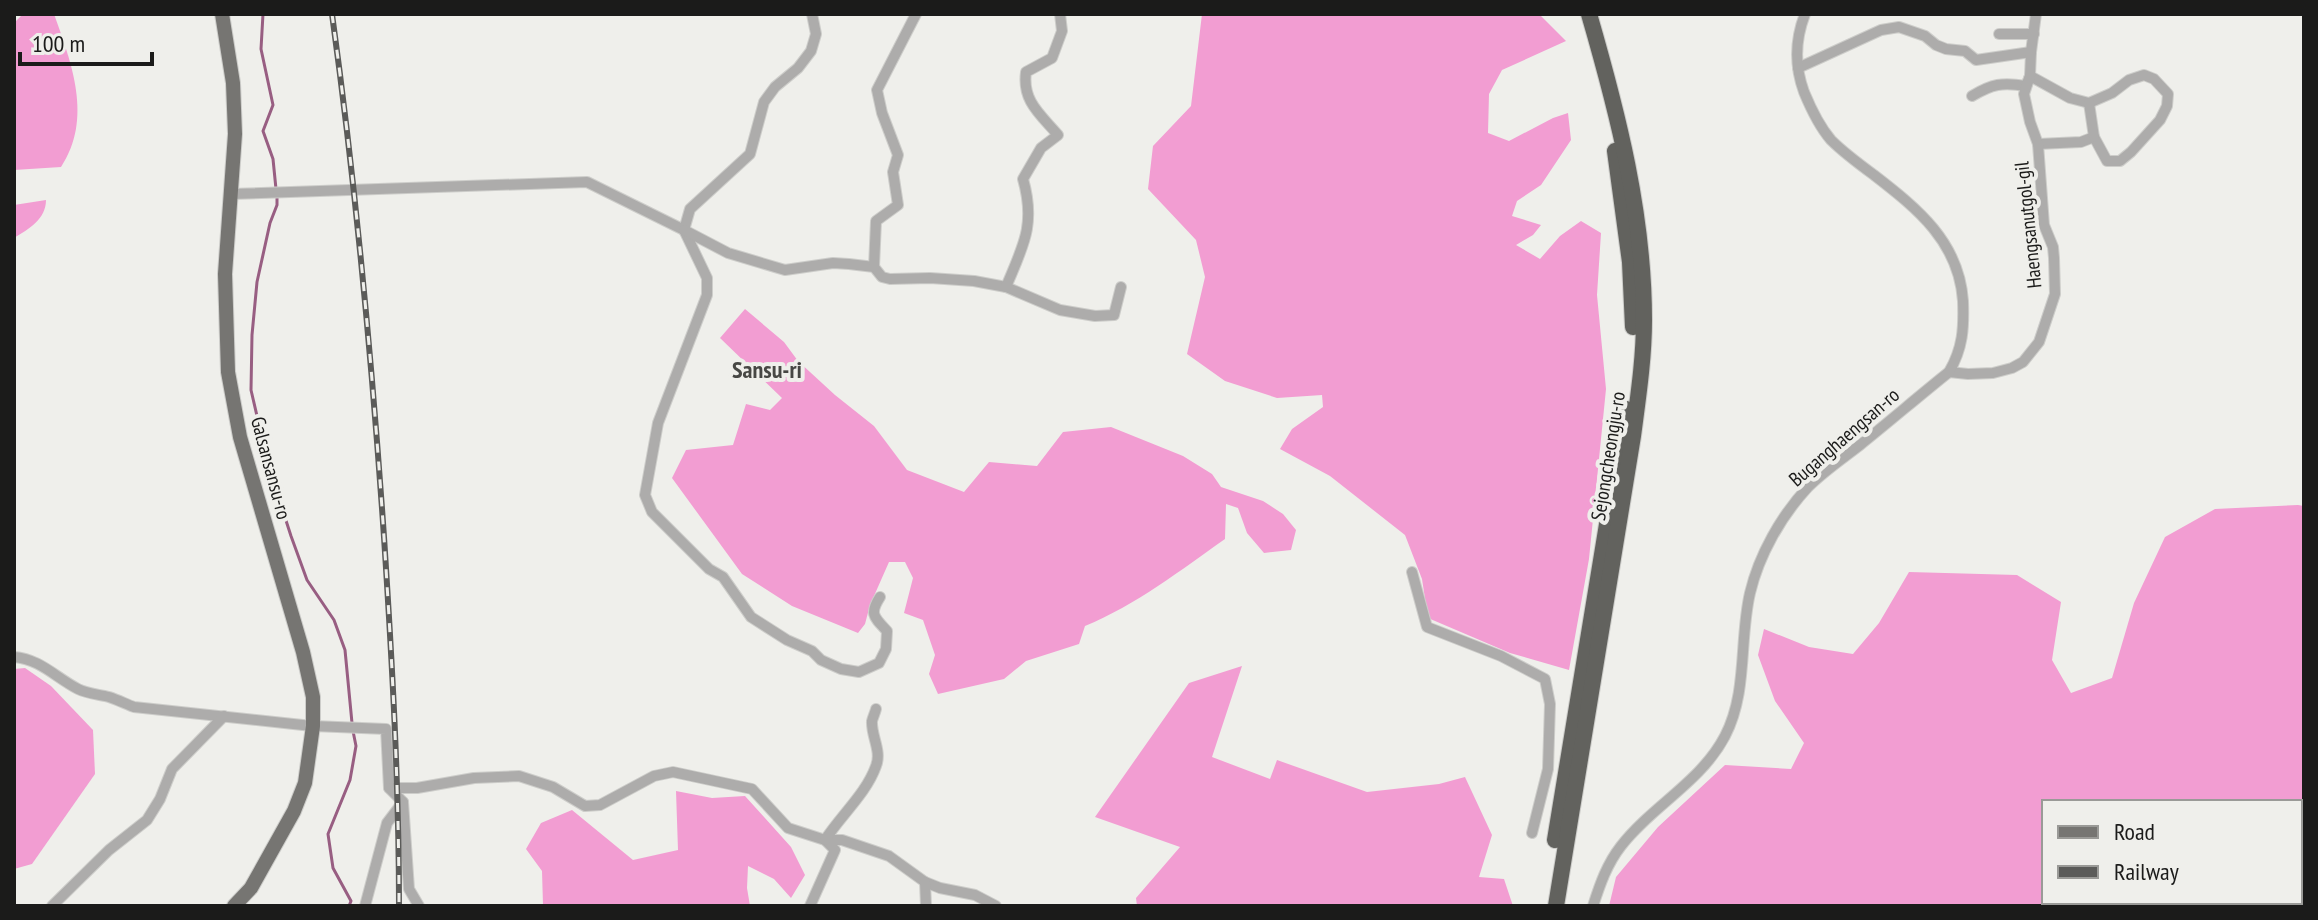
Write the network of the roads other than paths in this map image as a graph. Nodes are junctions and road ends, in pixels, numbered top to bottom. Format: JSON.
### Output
{"nodes":[{"id":1,"x":222,"y":14,"type":"edge"},
{"id":2,"x":812,"y":14,"type":"edge"},
{"id":3,"x":916,"y":14,"type":"edge"},
{"id":4,"x":1060,"y":14,"type":"edge"},
{"id":5,"x":1579,"y":14,"type":"edge"},
{"id":6,"x":1589,"y":14,"type":"edge"},
{"id":7,"x":1805,"y":14,"type":"edge"},
{"id":8,"x":2036,"y":14,"type":"edge"},
{"id":9,"x":1999,"y":34,"type":"dead end"},
{"id":10,"x":2034,"y":34,"type":"junction"},
{"id":11,"x":2031,"y":52,"type":"junction"},
{"id":12,"x":1798,"y":68,"type":"junction"},
{"id":13,"x":2028,"y":81,"type":"junction"},
{"id":14,"x":1972,"y":96,"type":"dead end"},
{"id":15,"x":2089,"y":103,"type":"junction"},
{"id":16,"x":2094,"y":137,"type":"junction"},
{"id":17,"x":2038,"y":144,"type":"junction"},
{"id":18,"x":231,"y":194,"type":"junction"},
{"id":19,"x":684,"y":230,"type":"junction"},
{"id":20,"x":874,"y":267,"type":"junction"},
{"id":21,"x":1006,"y":287,"type":"junction"},
{"id":22,"x":1121,"y":287,"type":"dead end"},
{"id":23,"x":1949,"y":372,"type":"junction"},
{"id":24,"x":1412,"y":572,"type":"dead end"},
{"id":25,"x":880,"y":597,"type":"dead end"},
{"id":26,"x":14,"y":657,"type":"edge"},
{"id":27,"x":876,"y":709,"type":"dead end"},
{"id":28,"x":224,"y":716,"type":"junction"},
{"id":29,"x":312,"y":726,"type":"junction"},
{"id":30,"x":389,"y":788,"type":"junction"},
{"id":31,"x":403,"y":802,"type":"junction"},
{"id":32,"x":1532,"y":833,"type":"dead end"},
{"id":33,"x":825,"y":840,"type":"junction"},
{"id":34,"x":925,"y":882,"type":"junction"},
{"id":35,"x":69,"y":890,"type":"junction"},
{"id":36,"x":52,"y":906,"type":"edge"},
{"id":37,"x":65,"y":906,"type":"edge"},
{"id":38,"x":234,"y":906,"type":"edge"},
{"id":39,"x":365,"y":906,"type":"edge"},
{"id":40,"x":419,"y":906,"type":"edge"},
{"id":41,"x":810,"y":906,"type":"edge"},
{"id":42,"x":926,"y":906,"type":"edge"},
{"id":43,"x":996,"y":906,"type":"edge"},
{"id":44,"x":1546,"y":906,"type":"edge"},
{"id":45,"x":1556,"y":906,"type":"edge"},
{"id":46,"x":1593,"y":906,"type":"edge"}],
"edges":[{"from":1,"to":18,"type":"main road","name":"Galsansansu-ro"},
{"from":2,"to":19,"type":"street"},
{"from":3,"to":20,"type":"street"},
{"from":4,"to":21,"type":"street"},
{"from":5,"to":44,"type":"highway","name":"Sejongcheongju-ro"},
{"from":6,"to":45,"type":"highway","name":"Sejongcheongju-ro"},
{"from":7,"to":12,"type":"street"},
{"from":8,"to":10,"type":"street","name":"Haengsanutgol-gil"},
{"from":9,"to":10,"type":"street"},
{"from":10,"to":11,"type":"street","name":"Haengsanutgol-gil"},
{"from":11,"to":12,"type":"street"},
{"from":11,"to":13,"type":"street","name":"Haengsanutgol-gil"},
{"from":12,"to":23,"type":"street"},
{"from":13,"to":14,"type":"street"},
{"from":13,"to":15,"type":"street"},
{"from":13,"to":17,"type":"street","name":"Haengsanutgol-gil"},
{"from":15,"to":16,"type":"street"},
{"from":15,"to":16,"type":"street"},
{"from":16,"to":17,"type":"street","name":"Haengsanutgol-gil"},
{"from":17,"to":23,"type":"street","name":"Haengsanutgol-gil"},
{"from":18,"to":19,"type":"street"},
{"from":18,"to":29,"type":"main road","name":"Galsansansu-ro"},
{"from":19,"to":20,"type":"street"},
{"from":19,"to":25,"type":"street"},
{"from":20,"to":21,"type":"street"},
{"from":21,"to":22,"type":"street"},
{"from":23,"to":46,"type":"street","name":"Buganghaengsan-ro"},
{"from":24,"to":32,"type":"street"},
{"from":26,"to":28,"type":"street"},
{"from":27,"to":33,"type":"street"},
{"from":28,"to":29,"type":"street"},
{"from":28,"to":35,"type":"street"},
{"from":29,"to":30,"type":"street"},
{"from":29,"to":38,"type":"main road","name":"Galsansansu-ro"},
{"from":30,"to":31,"type":"street"},
{"from":30,"to":33,"type":"street"},
{"from":31,"to":39,"type":"street"},
{"from":31,"to":40,"type":"street"},
{"from":33,"to":34,"type":"street"},
{"from":33,"to":41,"type":"street"},
{"from":34,"to":42,"type":"street"},
{"from":34,"to":43,"type":"street"},
{"from":35,"to":36,"type":"street"},
{"from":35,"to":37,"type":"street"}]}
